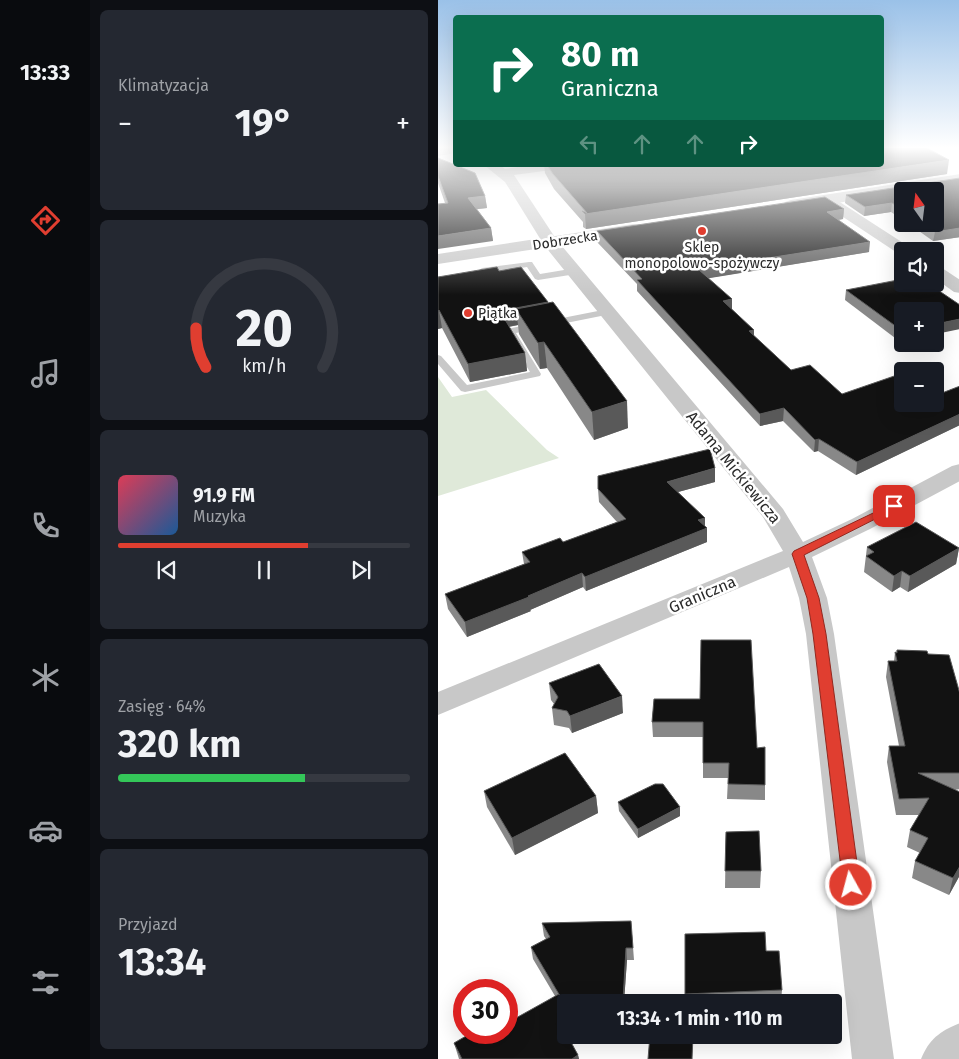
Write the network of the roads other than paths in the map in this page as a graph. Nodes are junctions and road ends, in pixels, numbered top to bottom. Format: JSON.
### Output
{"nodes":[{"id":1,"x":521,"y":196,"type":"edge"},
{"id":2,"x":850,"y":196,"type":"edge"},
{"id":3,"x":827,"y":200,"type":"junction"},
{"id":4,"x":778,"y":207,"type":"edge"},
{"id":5,"x":651,"y":227,"type":"edge"},
{"id":6,"x":550,"y":242,"type":"junction"},
{"id":7,"x":894,"y":244,"type":"edge"},
{"id":8,"x":438,"y":259,"type":"edge"},
{"id":9,"x":474,"y":272,"type":"edge"},
{"id":10,"x":576,"y":272,"type":"junction"},
{"id":11,"x":944,"y":277,"type":"edge"},
{"id":12,"x":960,"y":288,"type":"edge"},
{"id":13,"x":608,"y":312,"type":"junction"},
{"id":14,"x":438,"y":358,"type":"edge"},
{"id":15,"x":960,"y":471,"type":"edge"},
{"id":16,"x":798,"y":554,"type":"junction"},
{"id":17,"x":438,"y":704,"type":"edge"},
{"id":18,"x":960,"y":1043,"type":"edge"},
{"id":19,"x":873,"y":1059,"type":"edge"},
{"id":20,"x":942,"y":1059,"type":"edge"}],
"edges":[{"from":1,"to":6,"type":"street","name":"Adama Mickiewicza"},
{"from":2,"to":3,"type":"street"},
{"from":3,"to":4,"type":"street"},
{"from":3,"to":7,"type":"street"},
{"from":5,"to":6,"type":"street","name":"Dobrzecka"},
{"from":6,"to":8,"type":"street","name":"Dobrzecka"},
{"from":6,"to":10,"type":"street","name":"Adama Mickiewicza"},
{"from":9,"to":10,"type":"lane"},
{"from":10,"to":13,"type":"street","name":"Adama Mickiewicza"},
{"from":11,"to":12,"type":"street"},
{"from":13,"to":14,"type":"lane"},
{"from":13,"to":16,"type":"street","name":"Adama Mickiewicza"},
{"from":15,"to":16,"type":"street","name":"Graniczna"},
{"from":16,"to":17,"type":"street","name":"Graniczna"},
{"from":16,"to":19,"type":"street","name":"Adama Mickiewicza"},
{"from":18,"to":20,"type":"street"}]}
